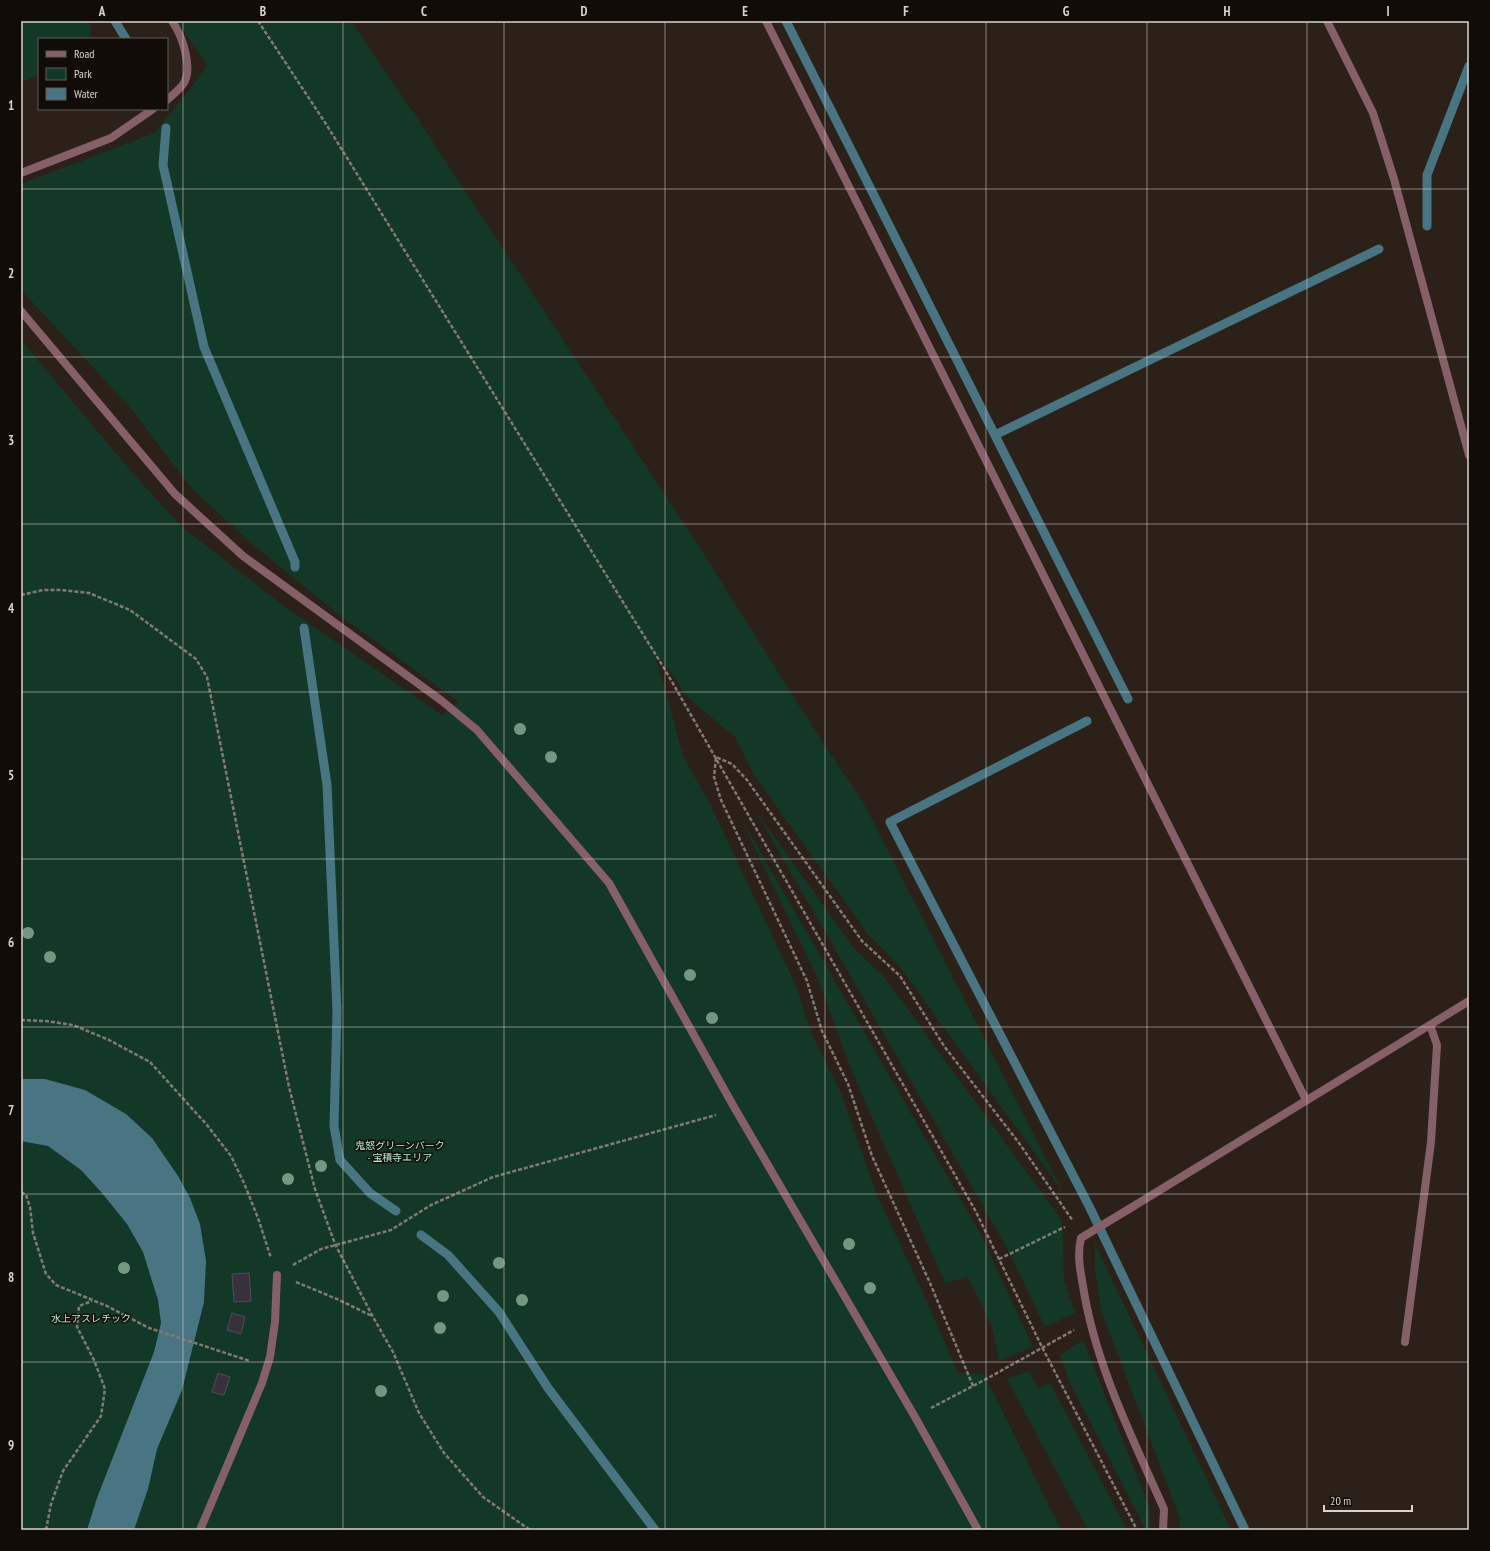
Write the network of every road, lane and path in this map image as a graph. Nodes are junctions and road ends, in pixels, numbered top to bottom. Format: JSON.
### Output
{"nodes":[{"id":1,"x":172,"y":21,"type":"edge"},
{"id":2,"x":258,"y":21,"type":"edge"},
{"id":3,"x":766,"y":21,"type":"edge"},
{"id":4,"x":1327,"y":21,"type":"edge"},
{"id":5,"x":168,"y":99,"type":"edge"},
{"id":6,"x":152,"y":110,"type":"edge"},
{"id":7,"x":21,"y":172,"type":"edge"},
{"id":8,"x":21,"y":311,"type":"edge"},
{"id":9,"x":1469,"y":455,"type":"edge"},
{"id":10,"x":21,"y":595,"type":"edge"},
{"id":11,"x":716,"y":757,"type":"junction"},
{"id":12,"x":1469,"y":1001,"type":"edge"},
{"id":13,"x":21,"y":1020,"type":"edge"},
{"id":14,"x":1430,"y":1025,"type":"junction"},
{"id":15,"x":1306,"y":1100,"type":"junction"},
{"id":16,"x":734,"y":1107,"type":"junction"},
{"id":17,"x":21,"y":1192,"type":"edge"},
{"id":18,"x":335,"y":1244,"type":"junction"},
{"id":19,"x":999,"y":1259,"type":"junction"},
{"id":20,"x":277,"y":1275,"type":"junction"},
{"id":21,"x":93,"y":1300,"type":"junction"},
{"id":22,"x":373,"y":1317,"type":"junction"},
{"id":23,"x":1055,"y":1340,"type":"dead end"},
{"id":24,"x":1405,"y":1342,"type":"dead end"},
{"id":25,"x":1042,"y":1347,"type":"junction"},
{"id":26,"x":267,"y":1366,"type":"junction"},
{"id":27,"x":974,"y":1386,"type":"junction"},
{"id":28,"x":931,"y":1408,"type":"dead end"},
{"id":29,"x":46,"y":1530,"type":"edge"},
{"id":30,"x":200,"y":1530,"type":"edge"},
{"id":31,"x":530,"y":1530,"type":"edge"},
{"id":32,"x":978,"y":1530,"type":"edge"},
{"id":33,"x":1137,"y":1530,"type":"edge"},
{"id":34,"x":1163,"y":1530,"type":"edge"}],
"edges":[{"from":1,"to":5,"type":"street"},
{"from":2,"to":11,"type":"path"},
{"from":3,"to":15,"type":"street"},
{"from":4,"to":9,"type":"street"},
{"from":6,"to":7,"type":"street"},
{"from":8,"to":16,"type":"street"},
{"from":10,"to":18,"type":"path"},
{"from":11,"to":19,"type":"path"},
{"from":11,"to":19,"type":"path"},
{"from":11,"to":27,"type":"path"},
{"from":12,"to":14,"type":"street"},
{"from":13,"to":20,"type":"path"},
{"from":14,"to":15,"type":"street"},
{"from":14,"to":24,"type":"street"},
{"from":15,"to":34,"type":"street"},
{"from":16,"to":18,"type":"path"},
{"from":16,"to":32,"type":"street"},
{"from":17,"to":21,"type":"path"},
{"from":18,"to":20,"type":"path"},
{"from":18,"to":22,"type":"path"},
{"from":19,"to":25,"type":"path"},
{"from":20,"to":22,"type":"path"},
{"from":20,"to":26,"type":"street"},
{"from":21,"to":26,"type":"path"},
{"from":21,"to":29,"type":"path"},
{"from":22,"to":31,"type":"path"},
{"from":23,"to":25,"type":"path"},
{"from":25,"to":27,"type":"path"},
{"from":25,"to":33,"type":"path"},
{"from":26,"to":30,"type":"street"},
{"from":27,"to":28,"type":"path"}]}
